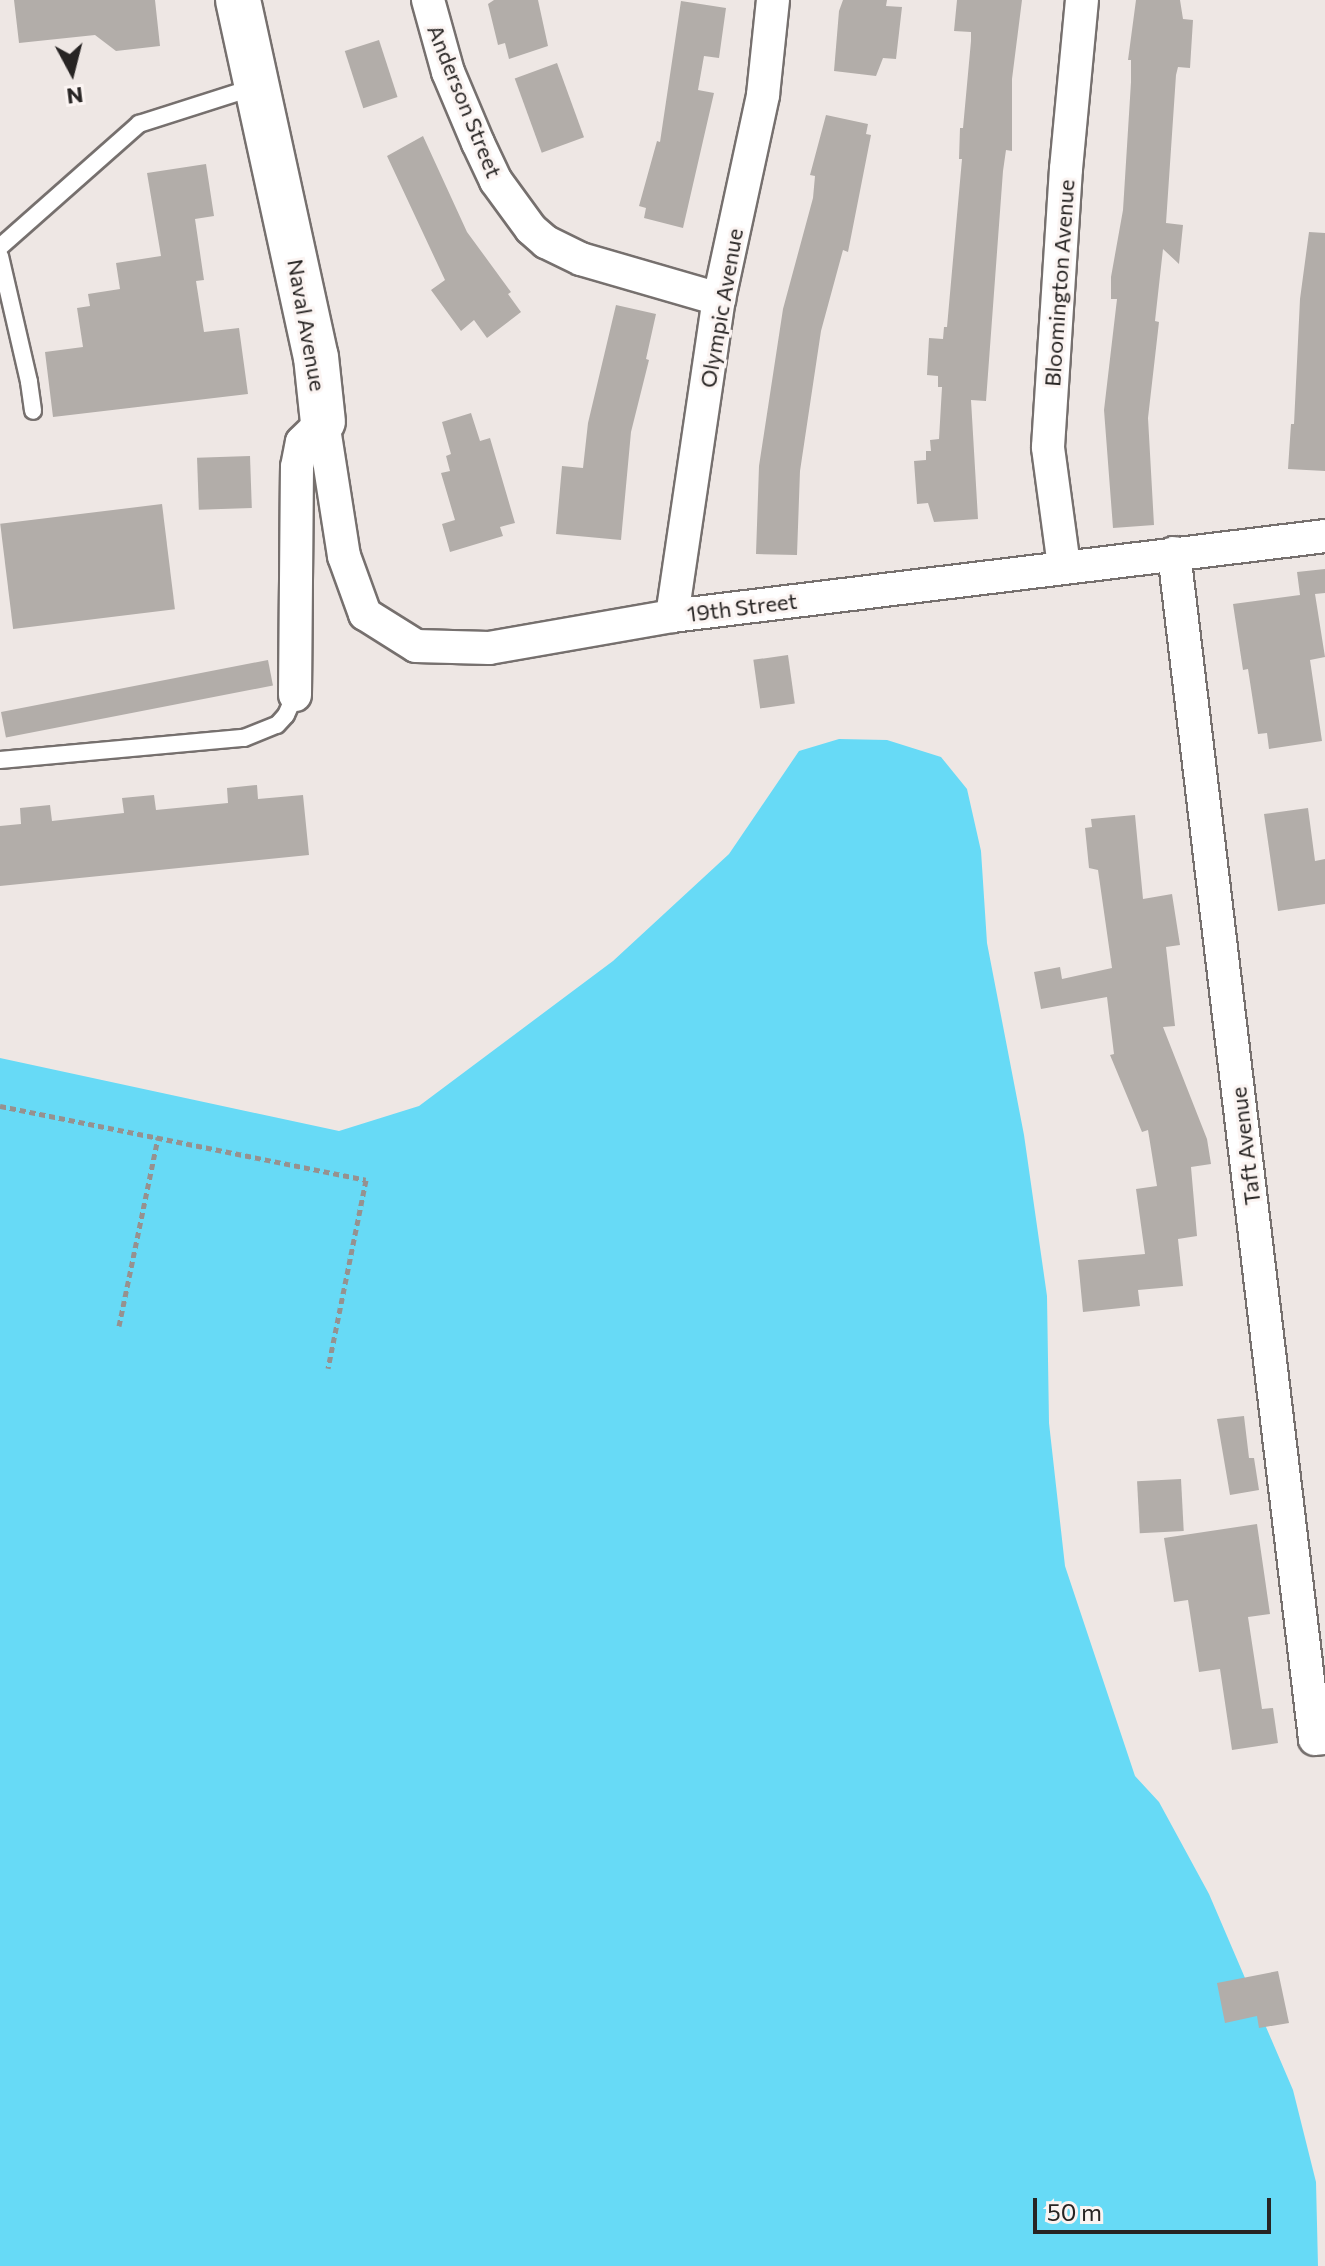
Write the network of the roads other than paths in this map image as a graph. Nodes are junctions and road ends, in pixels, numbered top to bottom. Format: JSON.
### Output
{"nodes":[{"id":1,"x":238,"y":0,"type":"edge"},
{"id":2,"x":428,"y":0,"type":"edge"},
{"id":3,"x":773,"y":0,"type":"edge"},
{"id":4,"x":1082,"y":0,"type":"edge"},
{"id":5,"x":255,"y":87,"type":"junction"},
{"id":6,"x":0,"y":247,"type":"edge"},
{"id":7,"x":0,"y":256,"type":"edge"},
{"id":8,"x":719,"y":299,"type":"junction"},
{"id":9,"x":33,"y":411,"type":"dead end"},
{"id":10,"x":323,"y":422,"type":"junction"},
{"id":11,"x":1325,"y":536,"type":"edge"},
{"id":12,"x":1174,"y":553,"type":"junction"},
{"id":13,"x":1064,"y":566,"type":"junction"},
{"id":14,"x":672,"y":616,"type":"junction"},
{"id":15,"x":295,"y":695,"type":"joint"},
{"id":16,"x":0,"y":760,"type":"edge"},
{"id":17,"x":1320,"y":1739,"type":"edge"}],
"edges":[{"from":1,"to":5,"type":"street","name":"Naval Avenue"},
{"from":2,"to":8,"type":"street","name":"Anderson Street"},
{"from":3,"to":8,"type":"street","name":"Olympic Avenue"},
{"from":4,"to":13,"type":"street","name":"Bloomington Avenue"},
{"from":5,"to":6,"type":"lane"},
{"from":5,"to":10,"type":"street","name":"Naval Avenue"},
{"from":7,"to":9,"type":"lane"},
{"from":8,"to":14,"type":"street","name":"Olympic Avenue"},
{"from":10,"to":14,"type":"street","name":"19th Street"},
{"from":10,"to":15,"type":"street","name":"Naval Avenue"},
{"from":11,"to":12,"type":"street","name":"19th Street"},
{"from":12,"to":13,"type":"street","name":"19th Street"},
{"from":12,"to":17,"type":"street","name":"Taft Avenue"},
{"from":13,"to":14,"type":"street","name":"19th Street"},
{"from":15,"to":16,"type":"lane"}]}
